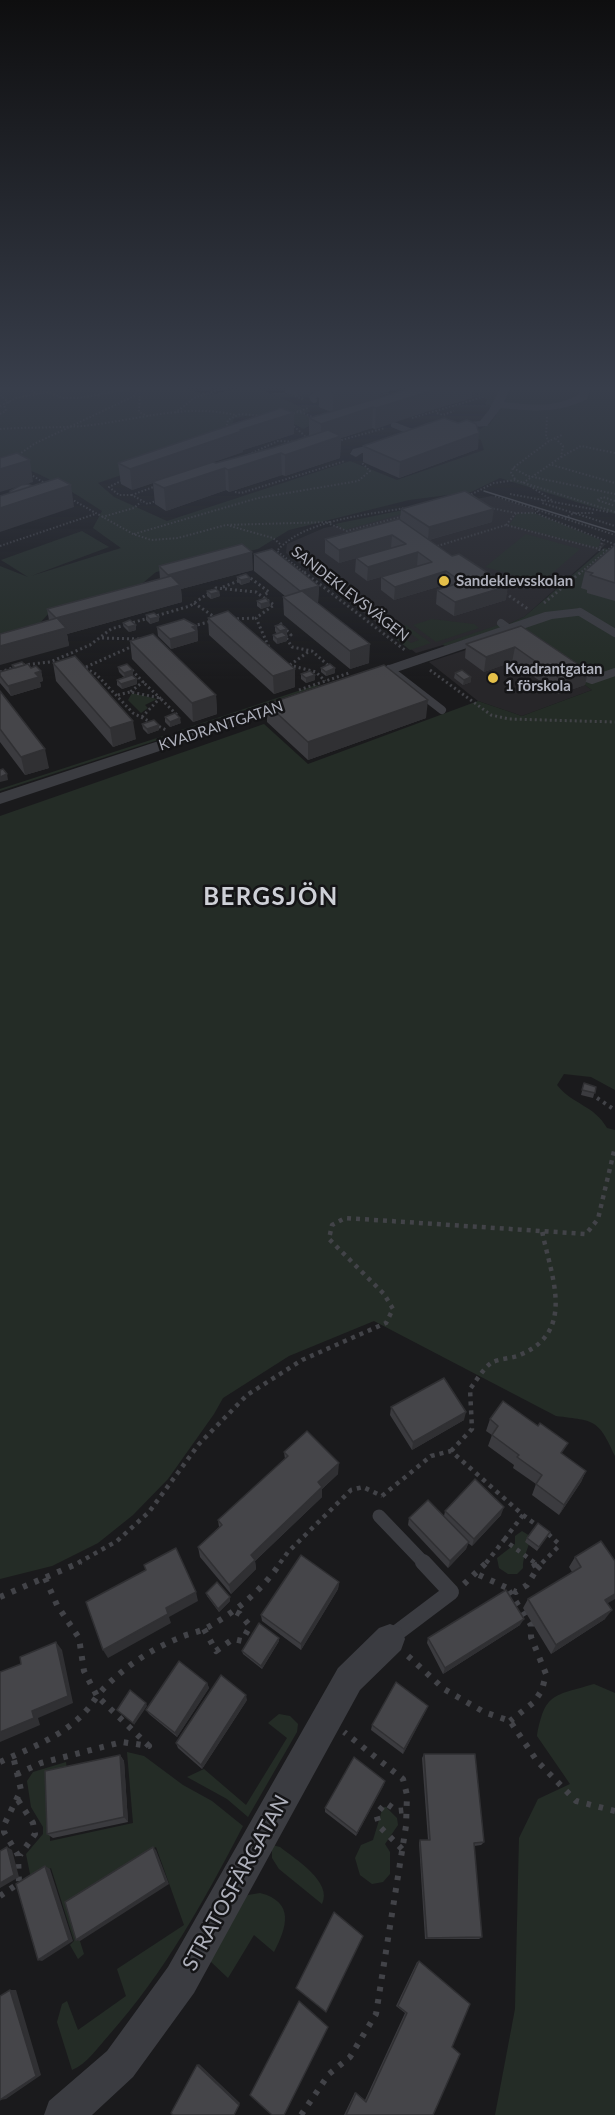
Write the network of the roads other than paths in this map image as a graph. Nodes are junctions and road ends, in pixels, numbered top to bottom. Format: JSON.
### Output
{"nodes":[{"id":1,"x":580,"y":612,"type":"joint"},
{"id":2,"x":504,"y":626,"type":"junction"},
{"id":3,"x":615,"y":633,"type":"edge"},
{"id":4,"x":528,"y":642,"type":"edge"},
{"id":5,"x":394,"y":663,"type":"junction"},
{"id":6,"x":567,"y":669,"type":"edge"},
{"id":7,"x":615,"y":672,"type":"edge"},
{"id":8,"x":345,"y":684,"type":"edge"},
{"id":9,"x":311,"y":695,"type":"edge"},
{"id":10,"x":442,"y":710,"type":"dead end"},
{"id":11,"x":0,"y":799,"type":"edge"},
{"id":12,"x":379,"y":1516,"type":"road end"},
{"id":13,"x":390,"y":1639,"type":"joint"},
{"id":14,"x":63,"y":2115,"type":"edge"}],
"edges":[{"from":1,"to":2,"type":"street"},
{"from":1,"to":3,"type":"lane"},
{"from":2,"to":4,"type":"lane"},
{"from":2,"to":5,"type":"street"},
{"from":5,"to":8,"type":"street"},
{"from":5,"to":10,"type":"lane"},
{"from":6,"to":7,"type":"lane"},
{"from":9,"to":11,"type":"street","name":"KVADRANTGATAN"},
{"from":12,"to":13,"type":"lane"},
{"from":13,"to":14,"type":"street","name":"STRATOSFÄRGATAN"}]}
